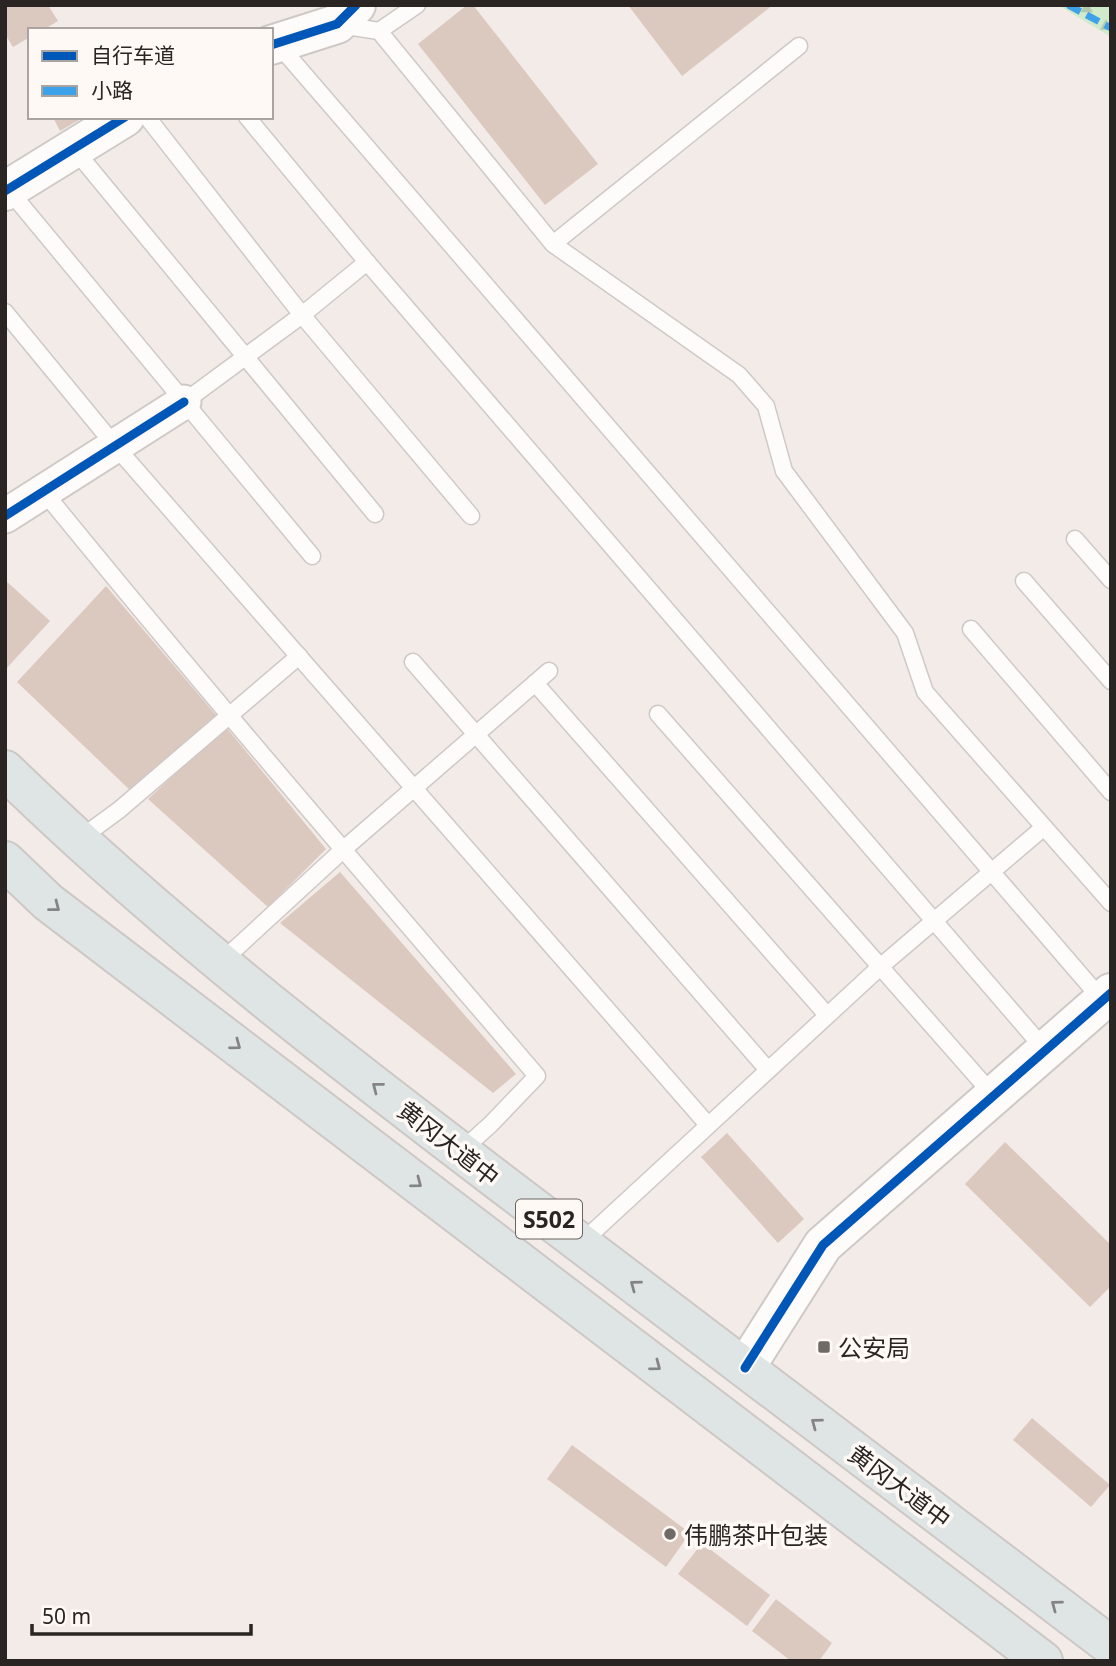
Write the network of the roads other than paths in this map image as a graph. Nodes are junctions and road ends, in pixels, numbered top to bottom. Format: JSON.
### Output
{"nodes":[{"id":1,"x":417,"y":5,"type":"edge"},
{"id":2,"x":358,"y":20,"type":"edge"},
{"id":3,"x":274,"y":44,"type":"edge"},
{"id":4,"x":799,"y":46,"type":"dead end"},
{"id":5,"x":122,"y":119,"type":"edge"},
{"id":6,"x":149,"y":119,"type":"edge"},
{"id":7,"x":249,"y":119,"type":"edge"},
{"id":8,"x":74,"y":149,"type":"junction"},
{"id":9,"x":7,"y":190,"type":"edge"},
{"id":10,"x":553,"y":244,"type":"junction"},
{"id":11,"x":366,"y":262,"type":"junction"},
{"id":12,"x":5,"y":312,"type":"edge"},
{"id":13,"x":302,"y":315,"type":"junction"},
{"id":14,"x":244,"y":358,"type":"junction"},
{"id":15,"x":184,"y":402,"type":"junction"},
{"id":16,"x":116,"y":447,"type":"junction"},
{"id":17,"x":44,"y":492,"type":"junction"},
{"id":18,"x":375,"y":514,"type":"dead end"},
{"id":19,"x":5,"y":516,"type":"edge"},
{"id":20,"x":471,"y":516,"type":"dead end"},
{"id":21,"x":1074,"y":538,"type":"dead end"},
{"id":22,"x":312,"y":556,"type":"dead end"},
{"id":23,"x":1111,"y":580,"type":"edge"},
{"id":24,"x":1024,"y":581,"type":"dead end"},
{"id":25,"x":971,"y":629,"type":"dead end"},
{"id":26,"x":299,"y":656,"type":"junction"},
{"id":27,"x":414,"y":662,"type":"dead end"},
{"id":28,"x":549,"y":671,"type":"dead end"},
{"id":29,"x":1111,"y":681,"type":"edge"},
{"id":30,"x":536,"y":683,"type":"junction"},
{"id":31,"x":658,"y":714,"type":"dead end"},
{"id":32,"x":227,"y":717,"type":"junction"},
{"id":33,"x":475,"y":735,"type":"junction"},
{"id":34,"x":5,"y":770,"type":"edge"},
{"id":35,"x":415,"y":787,"type":"junction"},
{"id":36,"x":1111,"y":792,"type":"edge"},
{"id":37,"x":1043,"y":828,"type":"junction"},
{"id":38,"x":78,"y":840,"type":"junction"},
{"id":39,"x":345,"y":848,"type":"junction"},
{"id":40,"x":5,"y":861,"type":"edge"},
{"id":41,"x":990,"y":873,"type":"junction"},
{"id":42,"x":1111,"y":903,"type":"edge"},
{"id":43,"x":933,"y":921,"type":"junction"},
{"id":44,"x":219,"y":964,"type":"junction"},
{"id":45,"x":880,"y":967,"type":"junction"},
{"id":46,"x":1108,"y":1001,"type":"edge"},
{"id":47,"x":827,"y":1015,"type":"junction"},
{"id":48,"x":1046,"y":1051,"type":"junction"},
{"id":49,"x":768,"y":1070,"type":"junction"},
{"id":50,"x":995,"y":1097,"type":"junction"},
{"id":51,"x":708,"y":1125,"type":"junction"},
{"id":52,"x":460,"y":1152,"type":"junction"},
{"id":53,"x":580,"y":1244,"type":"junction"},
{"id":54,"x":745,"y":1368,"type":"junction"},
{"id":55,"x":1111,"y":1646,"type":"edge"},
{"id":56,"x":1043,"y":1661,"type":"edge"}],
"edges":[{"from":1,"to":2,"type":"lane"},
{"from":2,"to":3,"type":"street"},
{"from":2,"to":10,"type":"lane"},
{"from":3,"to":41,"type":"lane"},
{"from":4,"to":10,"type":"lane"},
{"from":5,"to":8,"type":"street"},
{"from":6,"to":13,"type":"lane"},
{"from":7,"to":11,"type":"lane"},
{"from":8,"to":9,"type":"street"},
{"from":8,"to":14,"type":"lane"},
{"from":9,"to":15,"type":"lane"},
{"from":10,"to":37,"type":"lane"},
{"from":11,"to":13,"type":"lane"},
{"from":11,"to":43,"type":"lane"},
{"from":12,"to":16,"type":"lane"},
{"from":13,"to":14,"type":"lane"},
{"from":13,"to":20,"type":"lane"},
{"from":14,"to":15,"type":"lane"},
{"from":14,"to":18,"type":"lane"},
{"from":15,"to":16,"type":"street"},
{"from":15,"to":22,"type":"lane"},
{"from":16,"to":17,"type":"street"},
{"from":16,"to":26,"type":"lane"},
{"from":17,"to":19,"type":"street"},
{"from":17,"to":32,"type":"lane"},
{"from":21,"to":23,"type":"lane"},
{"from":24,"to":29,"type":"lane"},
{"from":25,"to":36,"type":"lane"},
{"from":26,"to":32,"type":"lane"},
{"from":26,"to":35,"type":"lane"},
{"from":27,"to":33,"type":"lane"},
{"from":28,"to":30,"type":"lane"},
{"from":30,"to":33,"type":"lane"},
{"from":30,"to":47,"type":"lane"},
{"from":31,"to":45,"type":"lane"},
{"from":32,"to":38,"type":"lane"},
{"from":32,"to":39,"type":"lane"},
{"from":33,"to":35,"type":"lane"},
{"from":33,"to":49,"type":"lane"},
{"from":34,"to":38,"type":"main road","name":"黄冈大道中","number":"S502"},
{"from":35,"to":39,"type":"lane"},
{"from":35,"to":51,"type":"lane"},
{"from":37,"to":41,"type":"lane"},
{"from":37,"to":42,"type":"lane"},
{"from":38,"to":44,"type":"main road","name":"黄冈大道中","number":"S502"},
{"from":39,"to":44,"type":"lane"},
{"from":39,"to":52,"type":"lane"},
{"from":40,"to":56,"type":"main road","name":"黄冈大道中","number":"S502","one_way":true},
{"from":41,"to":43,"type":"lane"},
{"from":41,"to":46,"type":"lane"},
{"from":43,"to":45,"type":"lane"},
{"from":43,"to":48,"type":"lane"},
{"from":52,"to":44,"type":"main road","name":"黄冈大道中","number":"S502","one_way":true},
{"from":45,"to":47,"type":"lane"},
{"from":45,"to":50,"type":"lane"},
{"from":46,"to":48,"type":"street"},
{"from":47,"to":49,"type":"lane"},
{"from":48,"to":50,"type":"street"},
{"from":49,"to":51,"type":"lane"},
{"from":50,"to":54,"type":"street"},
{"from":51,"to":53,"type":"lane"},
{"from":52,"to":53,"type":"main road","name":"黄冈大道中","number":"S502"},
{"from":54,"to":53,"type":"main road","name":"黄冈大道中","number":"S502","one_way":true},
{"from":55,"to":54,"type":"main road","name":"黄冈大道中","number":"S502","one_way":true}]}
